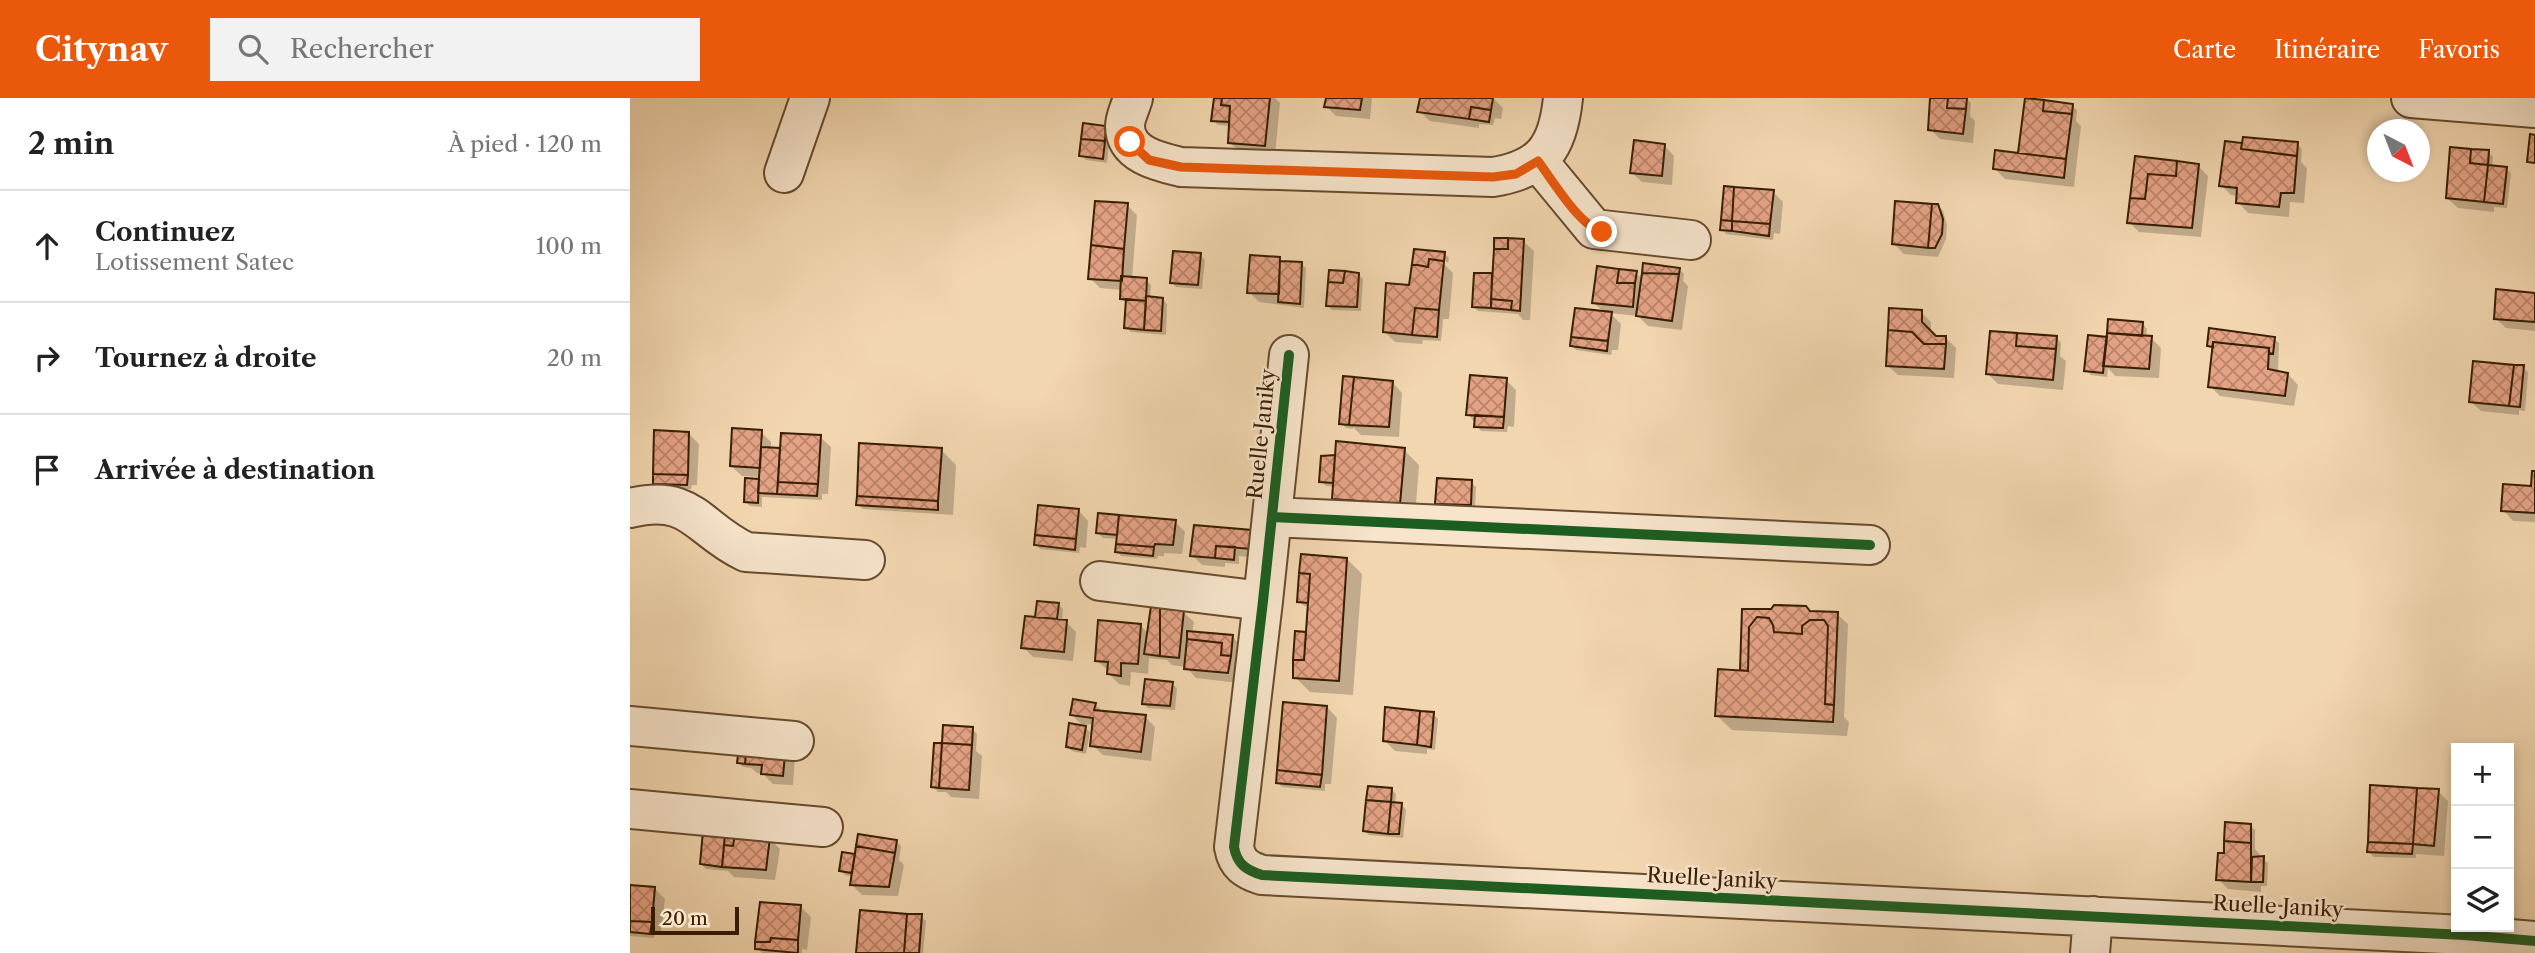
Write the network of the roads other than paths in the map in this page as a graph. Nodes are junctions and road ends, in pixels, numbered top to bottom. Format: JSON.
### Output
{"nodes":[{"id":1,"x":810,"y":98,"type":"edge"},
{"id":2,"x":1133,"y":98,"type":"edge"},
{"id":3,"x":1563,"y":98,"type":"edge"},
{"id":4,"x":2411,"y":98,"type":"edge"},
{"id":5,"x":2535,"y":108,"type":"edge"},
{"id":6,"x":1538,"y":161,"type":"junction"},
{"id":7,"x":784,"y":173,"type":"dead end"},
{"id":8,"x":1691,"y":240,"type":"dead end"},
{"id":9,"x":1289,"y":355,"type":"dead end"},
{"id":10,"x":630,"y":508,"type":"edge"},
{"id":11,"x":1272,"y":517,"type":"junction"},
{"id":12,"x":1870,"y":545,"type":"dead end"},
{"id":13,"x":865,"y":560,"type":"dead end"},
{"id":14,"x":1100,"y":582,"type":"dead end"},
{"id":15,"x":1263,"y":601,"type":"junction"},
{"id":16,"x":630,"y":726,"type":"edge"},
{"id":17,"x":794,"y":741,"type":"dead end"},
{"id":18,"x":630,"y":809,"type":"edge"},
{"id":19,"x":823,"y":827,"type":"dead end"},
{"id":20,"x":2091,"y":935,"type":"edge"},
{"id":21,"x":2535,"y":941,"type":"edge"}],
"edges":[{"from":1,"to":7,"type":"street"},
{"from":2,"to":6,"type":"street"},
{"from":3,"to":6,"type":"street"},
{"from":4,"to":5,"type":"street"},
{"from":6,"to":8,"type":"street"},
{"from":9,"to":11,"type":"street","name":"Ruelle Janiky"},
{"from":10,"to":13,"type":"street"},
{"from":11,"to":12,"type":"street","name":"Ruelle Janiky"},
{"from":11,"to":15,"type":"street","name":"Ruelle Janiky"},
{"from":14,"to":15,"type":"street"},
{"from":15,"to":20,"type":"street","name":"Ruelle Janiky"},
{"from":16,"to":17,"type":"street"},
{"from":18,"to":19,"type":"street"},
{"from":20,"to":21,"type":"street","name":"Ruelle Janiky"}]}
